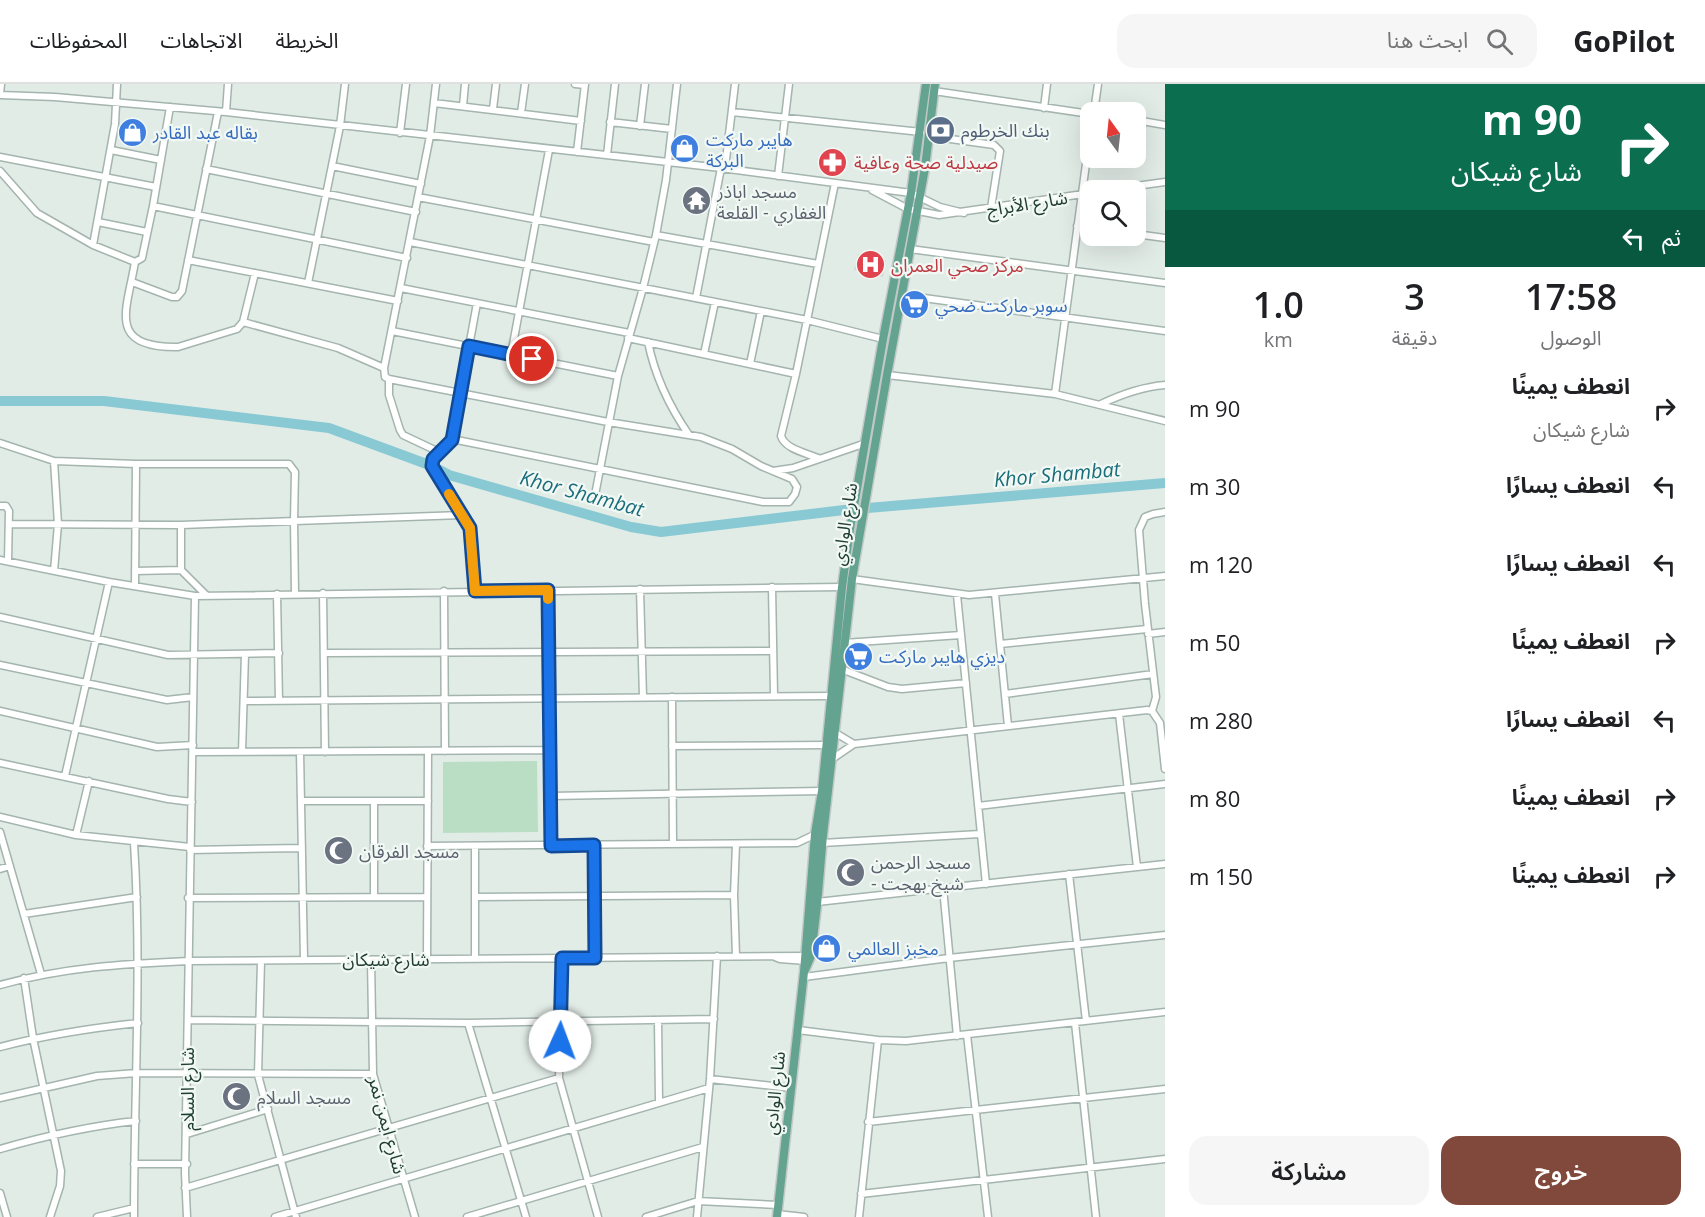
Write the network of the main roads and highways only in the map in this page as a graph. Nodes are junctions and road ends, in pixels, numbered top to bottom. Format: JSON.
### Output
{"nodes":[{"id":1,"x":926,"y":84,"type":"edge"},
{"id":2,"x":935,"y":88,"type":"edge"},
{"id":3,"x":925,"y":134,"type":"junction"},
{"id":4,"x":913,"y":210,"type":"junction"},
{"id":5,"x":861,"y":494,"type":"junction"},
{"id":6,"x":855,"y":529,"type":"junction"},
{"id":7,"x":820,"y":837,"type":"junction"},
{"id":8,"x":807,"y":959,"type":"junction"},
{"id":9,"x":777,"y":1212,"type":"edge"}],
"edges":[{"from":1,"to":3,"type":"main road","name":"شارع الوادي"},
{"from":2,"to":3,"type":"main road","name":"شارع الوادي"},
{"from":3,"to":4,"type":"main road","name":"شارع الوادي"},
{"from":4,"to":5,"type":"main road","name":"شارع الوادي"},
{"from":4,"to":5,"type":"main road","name":"شارع الوادي"},
{"from":5,"to":6,"type":"main road","name":"شارع الوادي"},
{"from":6,"to":7,"type":"main road","name":"شارع الوادي"},
{"from":6,"to":7,"type":"main road","name":"شارع الوادي"},
{"from":7,"to":8,"type":"main road","name":"شارع الوادي"},
{"from":7,"to":8,"type":"main road","name":"شارع الوادي"},
{"from":8,"to":9,"type":"main road","name":"شارع الوادي"}]}
